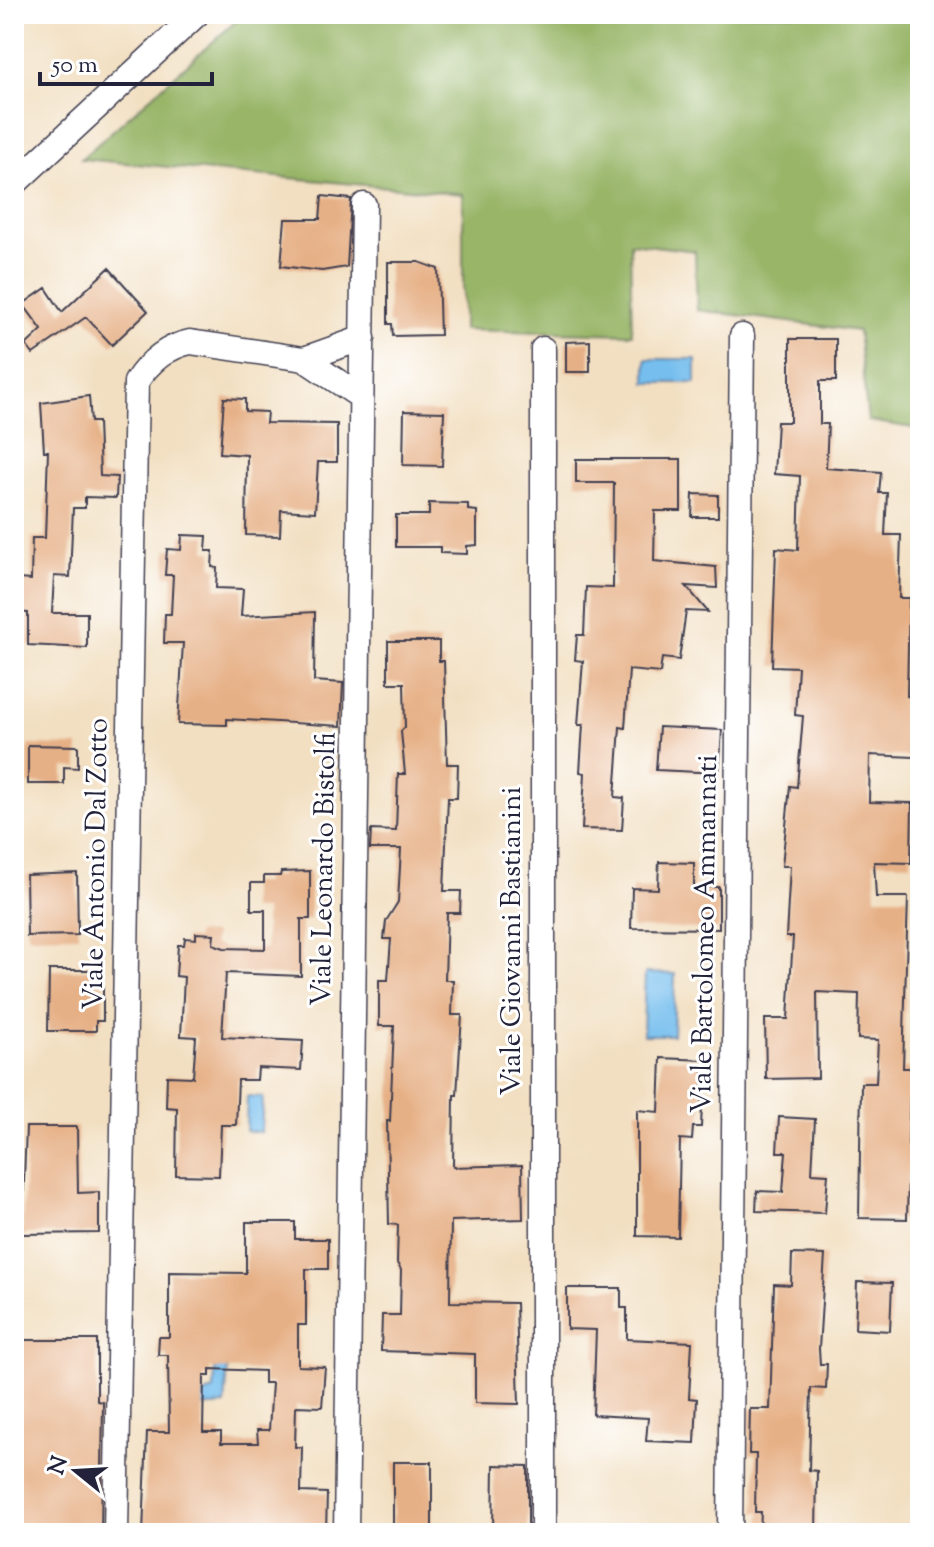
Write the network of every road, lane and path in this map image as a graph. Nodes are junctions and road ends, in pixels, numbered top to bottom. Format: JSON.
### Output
{"nodes":[{"id":1,"x":197,"y":14,"type":"edge"},
{"id":2,"x":14,"y":184,"type":"edge"},
{"id":3,"x":364,"y":205,"type":"dead end"},
{"id":4,"x":742,"y":336,"type":"dead end"},
{"id":5,"x":363,"y":338,"type":"junction"},
{"id":6,"x":543,"y":349,"type":"dead end"},
{"id":7,"x":304,"y":359,"type":"junction"},
{"id":8,"x":361,"y":397,"type":"junction"},
{"id":9,"x":116,"y":1533,"type":"edge"},
{"id":10,"x":346,"y":1533,"type":"edge"},
{"id":11,"x":543,"y":1533,"type":"edge"},
{"id":12,"x":730,"y":1533,"type":"edge"}],
"edges":[{"from":1,"to":2,"type":"street"},
{"from":3,"to":5,"type":"street","name":"Viale Leonardo Bistolfi"},
{"from":4,"to":12,"type":"street","name":"Viale Bartolomeo Ammannati"},
{"from":5,"to":7,"type":"street","name":"Viale Antonio Dal Zotto"},
{"from":5,"to":8,"type":"street","name":"Viale Leonardo Bistolfi"},
{"from":6,"to":11,"type":"street","name":"Viale Giovanni Bastianini"},
{"from":7,"to":8,"type":"street","name":"Viale Antonio Dal Zotto"},
{"from":7,"to":9,"type":"street","name":"Viale Antonio Dal Zotto"},
{"from":8,"to":10,"type":"street","name":"Viale Leonardo Bistolfi"}]}
